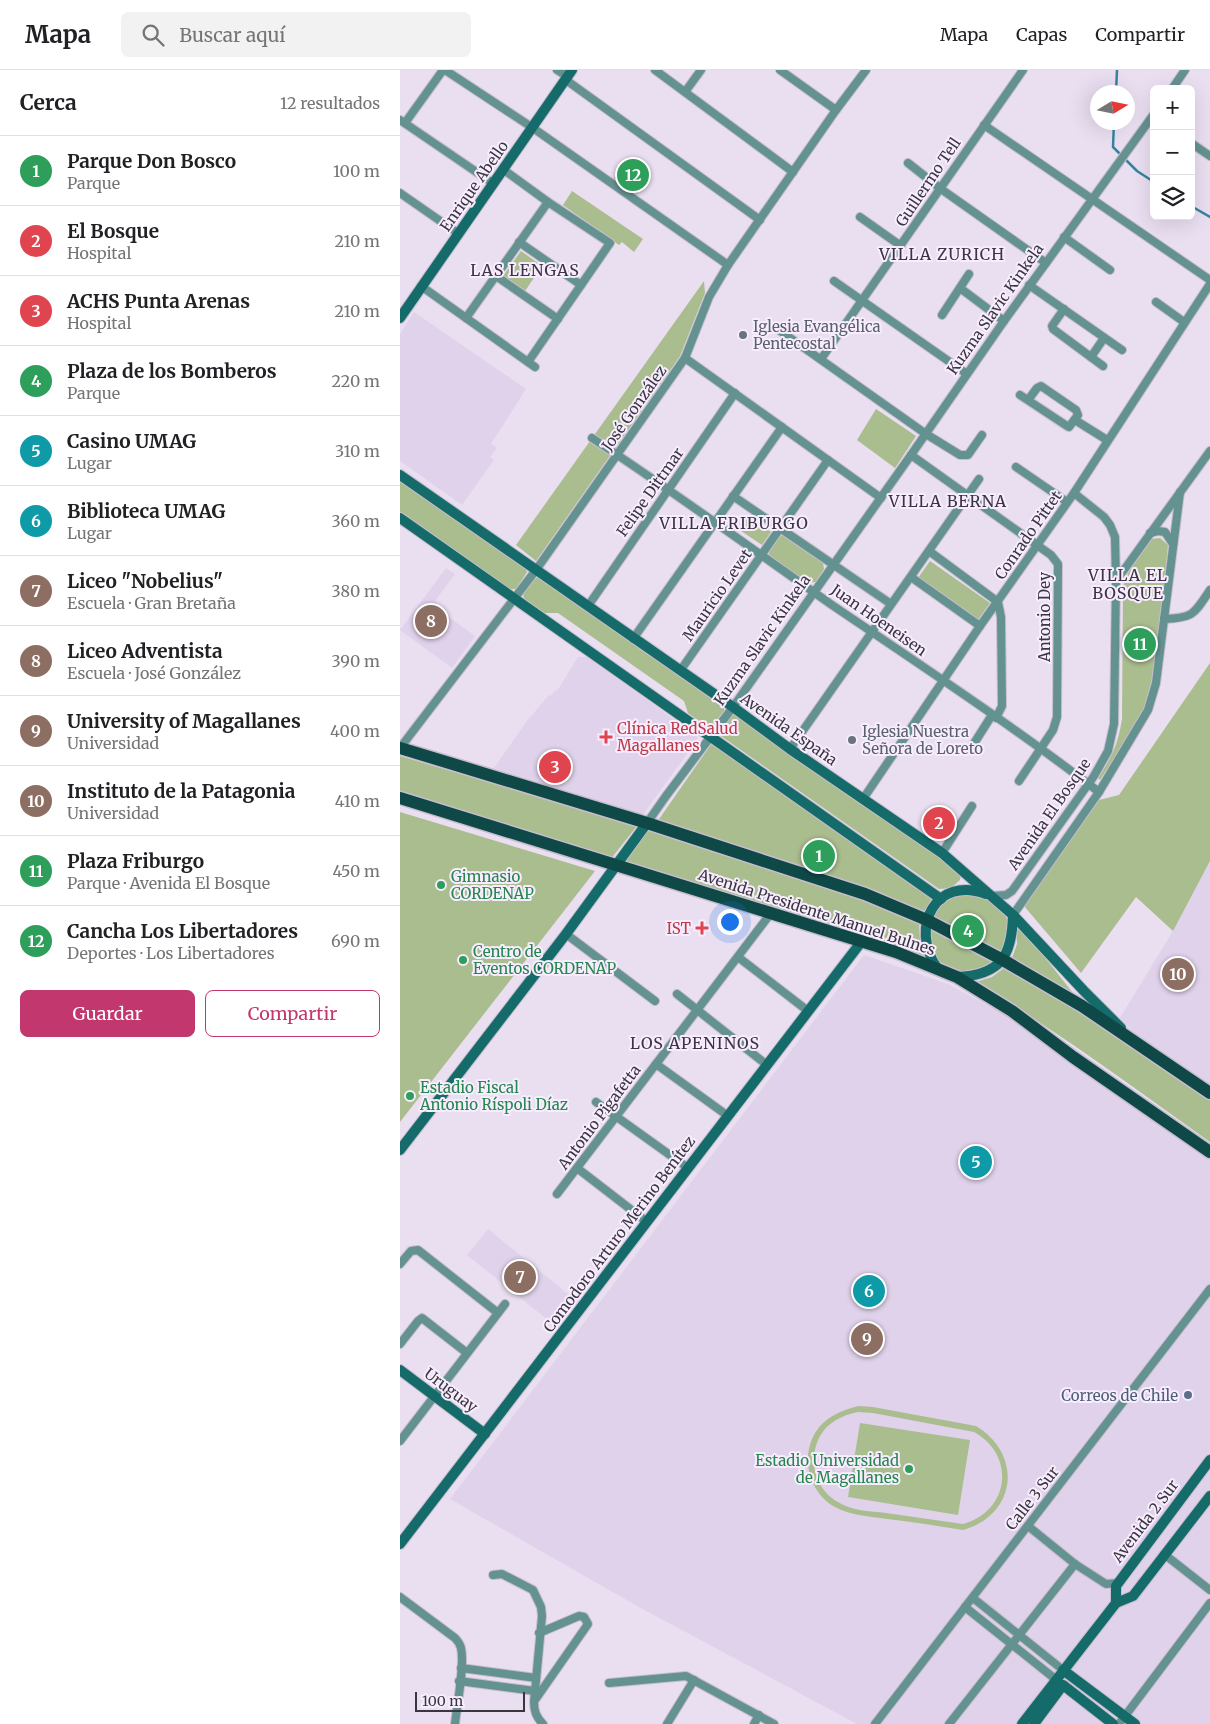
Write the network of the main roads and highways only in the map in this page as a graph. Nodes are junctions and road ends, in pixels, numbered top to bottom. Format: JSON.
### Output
{"nodes":[{"id":1,"x":568,"y":76,"type":"edge"},
{"id":2,"x":400,"y":318,"type":"edge"},
{"id":3,"x":400,"y":475,"type":"edge"},
{"id":4,"x":400,"y":518,"type":"edge"},
{"id":5,"x":400,"y":748,"type":"edge"},
{"id":6,"x":400,"y":798,"type":"edge"},
{"id":7,"x":647,"y":824,"type":"junction"},
{"id":8,"x":617,"y":865,"type":"junction"},
{"id":9,"x":992,"y":896,"type":"junction"},
{"id":10,"x":941,"y":899,"type":"junction"},
{"id":11,"x":1013,"y":915,"type":"junction"},
{"id":12,"x":927,"y":920,"type":"junction"},
{"id":13,"x":862,"y":941,"type":"junction"},
{"id":14,"x":1003,"y":960,"type":"junction"},
{"id":15,"x":937,"y":968,"type":"junction"},
{"id":16,"x":957,"y":977,"type":"junction"},
{"id":17,"x":1134,"y":1041,"type":"junction"},
{"id":18,"x":1210,"y":1093,"type":"edge"},
{"id":19,"x":400,"y":1150,"type":"edge"},
{"id":20,"x":1210,"y":1152,"type":"edge"},
{"id":21,"x":400,"y":1370,"type":"edge"},
{"id":22,"x":485,"y":1434,"type":"junction"},
{"id":23,"x":1210,"y":1460,"type":"edge"},
{"id":24,"x":1210,"y":1496,"type":"edge"},
{"id":25,"x":400,"y":1544,"type":"edge"},
{"id":26,"x":1116,"y":1603,"type":"junction"},
{"id":27,"x":1067,"y":1672,"type":"junction"},
{"id":28,"x":1059,"y":1682,"type":"junction"},
{"id":29,"x":1122,"y":1720,"type":"edge"},
{"id":30,"x":1022,"y":1724,"type":"edge"},
{"id":31,"x":1034,"y":1724,"type":"edge"},
{"id":32,"x":1113,"y":1724,"type":"edge"},
{"id":33,"x":1135,"y":1724,"type":"edge"}],
"edges":[{"from":1,"to":2,"type":"main road","name":"Enrique Abello"},
{"from":3,"to":9,"type":"main road","name":"Avenida España"},
{"from":4,"to":10,"type":"main road"},
{"from":5,"to":7,"type":"main road","name":"Avenida Presidente Manuel Bulnes"},
{"from":6,"to":8,"type":"main road","name":"Avenida Presidente Manuel Bulnes"},
{"from":7,"to":8,"type":"main road","name":"Kuzma Slavic Kinkela"},
{"from":7,"to":12,"type":"main road","name":"Avenida Presidente Manuel Bulnes"},
{"from":8,"to":13,"type":"main road","name":"Avenida Presidente Manuel Bulnes"},
{"from":8,"to":19,"type":"main road","name":"Kuzma Slavic Kinkela"},
{"from":9,"to":10,"type":"main road"},
{"from":9,"to":11,"type":"main road","name":"Avenida España"},
{"from":10,"to":12,"type":"main road"},
{"from":11,"to":14,"type":"main road"},
{"from":11,"to":17,"type":"main road","name":"Avenida España"},
{"from":12,"to":14,"type":"main road","name":"Avenida Presidente Manuel Bulnes"},
{"from":12,"to":15,"type":"main road"},
{"from":13,"to":15,"type":"main road","name":"Avenida Presidente Manuel Bulnes"},
{"from":13,"to":22,"type":"main road","name":"Comodoro Arturo Merino Benítez"},
{"from":14,"to":16,"type":"main road"},
{"from":14,"to":17,"type":"main road","name":"Avenida Presidente Manuel Bulnes"},
{"from":15,"to":16,"type":"main road","name":"Avenida Presidente Manuel Bulnes"},
{"from":16,"to":20,"type":"main road","name":"Avenida Presidente Manuel Bulnes"},
{"from":17,"to":18,"type":"main road","name":"Avenida Presidente Manuel Bulnes"},
{"from":21,"to":22,"type":"main road","name":"Uruguay"},
{"from":22,"to":25,"type":"main road","name":"Comodoro Arturo Merino Benítez"},
{"from":23,"to":26,"type":"main road","name":"Avenida 2 Sur"},
{"from":24,"to":26,"type":"main road"},
{"from":26,"to":27,"type":"main road"},
{"from":27,"to":28,"type":"main road"},
{"from":27,"to":29,"type":"main road"},
{"from":28,"to":30,"type":"main road"},
{"from":28,"to":31,"type":"main road"},
{"from":28,"to":32,"type":"main road"},
{"from":29,"to":33,"type":"main road"}]}
